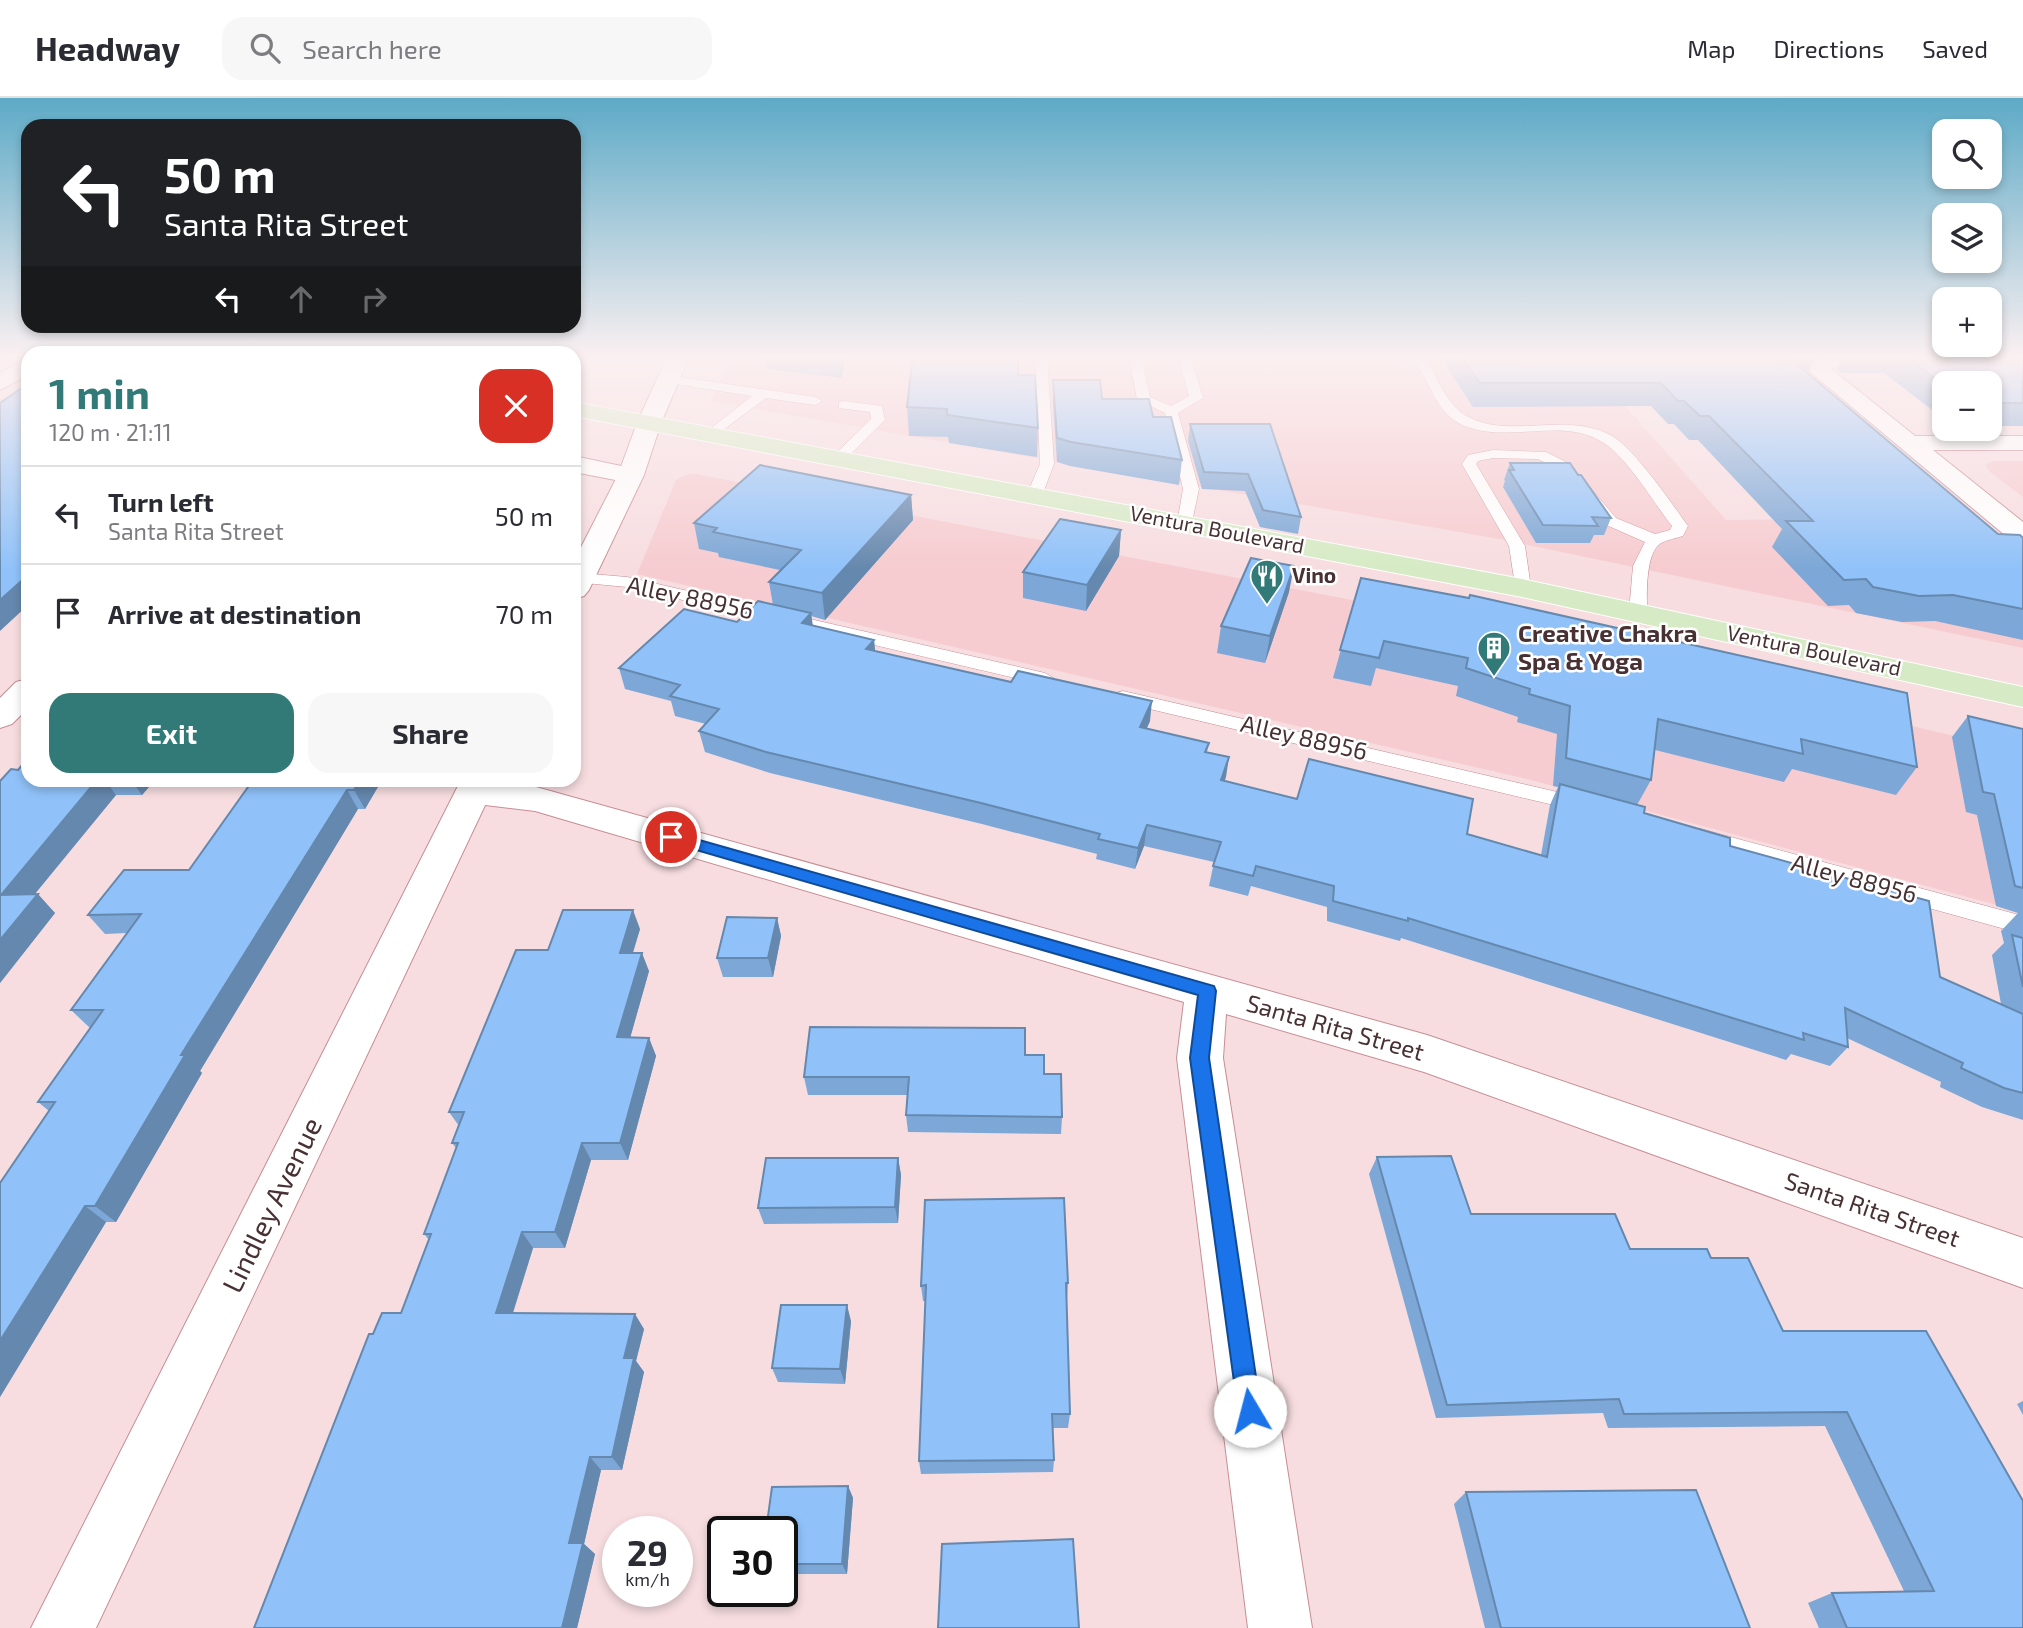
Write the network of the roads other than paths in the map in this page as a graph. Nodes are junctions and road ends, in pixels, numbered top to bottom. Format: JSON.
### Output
{"nodes":[{"id":1,"x":648,"y":426,"type":"edge"},
{"id":2,"x":667,"y":426,"type":"edge"},
{"id":3,"x":722,"y":426,"type":"edge"},
{"id":4,"x":871,"y":426,"type":"edge"},
{"id":5,"x":1045,"y":426,"type":"edge"},
{"id":6,"x":1175,"y":426,"type":"edge"},
{"id":7,"x":1486,"y":426,"type":"edge"},
{"id":8,"x":1888,"y":426,"type":"edge"},
{"id":9,"x":711,"y":435,"type":"junction"},
{"id":10,"x":1909,"y":443,"type":"junction"},
{"id":11,"x":2023,"y":443,"type":"edge"},
{"id":12,"x":838,"y":460,"type":"junction"},
{"id":13,"x":581,"y":465,"type":"edge"},
{"id":14,"x":631,"y":475,"type":"junction"},
{"id":15,"x":1034,"y":496,"type":"junction"},
{"id":16,"x":1185,"y":523,"type":"junction"},
{"id":17,"x":2023,"y":536,"type":"edge"},
{"id":18,"x":1654,"y":540,"type":"junction"},
{"id":19,"x":581,"y":576,"type":"edge"},
{"id":20,"x":581,"y":584,"type":"edge"},
{"id":21,"x":1522,"y":588,"type":"junction"},
{"id":22,"x":1639,"y":612,"type":"junction"},
{"id":23,"x":1071,"y":685,"type":"edge"},
{"id":24,"x":1098,"y":691,"type":"edge"},
{"id":25,"x":21,"y":696,"type":"edge"},
{"id":26,"x":2023,"y":697,"type":"edge"},
{"id":27,"x":0,"y":717,"type":"edge"},
{"id":28,"x":476,"y":787,"type":"edge"},
{"id":29,"x":1596,"y":808,"type":"edge"},
{"id":30,"x":1676,"y":830,"type":"edge"},
{"id":31,"x":2023,"y":925,"type":"edge"},
{"id":32,"x":1207,"y":991,"type":"junction"},
{"id":33,"x":2023,"y":1264,"type":"edge"},
{"id":34,"x":63,"y":1628,"type":"edge"},
{"id":35,"x":1280,"y":1628,"type":"edge"}],
"edges":[{"from":1,"to":14,"type":"street"},
{"from":2,"to":9,"type":"main road","name":"Ventura Boulevard"},
{"from":3,"to":9,"type":"lane"},
{"from":4,"to":12,"type":"lane"},
{"from":5,"to":15,"type":"lane"},
{"from":6,"to":16,"type":"lane"},
{"from":7,"to":18,"type":"lane"},
{"from":8,"to":10,"type":"street"},
{"from":9,"to":12,"type":"main road","name":"Ventura Boulevard"},
{"from":10,"to":11,"type":"street"},
{"from":10,"to":17,"type":"street"},
{"from":12,"to":15,"type":"main road","name":"Ventura Boulevard"},
{"from":13,"to":14,"type":"street"},
{"from":14,"to":19,"type":"street"},
{"from":15,"to":16,"type":"main road","name":"Ventura Boulevard"},
{"from":16,"to":21,"type":"main road","name":"Ventura Boulevard"},
{"from":18,"to":21,"type":"lane"},
{"from":18,"to":22,"type":"lane"},
{"from":20,"to":23,"type":"lane","name":"Alley 88956"},
{"from":21,"to":22,"type":"main road","name":"Ventura Boulevard"},
{"from":22,"to":26,"type":"main road","name":"Ventura Boulevard"},
{"from":24,"to":29,"type":"lane","name":"Alley 88956"},
{"from":25,"to":27,"type":"street"},
{"from":28,"to":32,"type":"street","name":"Santa Rita Street"},
{"from":28,"to":34,"type":"street","name":"Lindley Avenue"},
{"from":30,"to":31,"type":"lane","name":"Alley 88956"},
{"from":32,"to":33,"type":"street","name":"Santa Rita Street"},
{"from":32,"to":35,"type":"street"}]}
